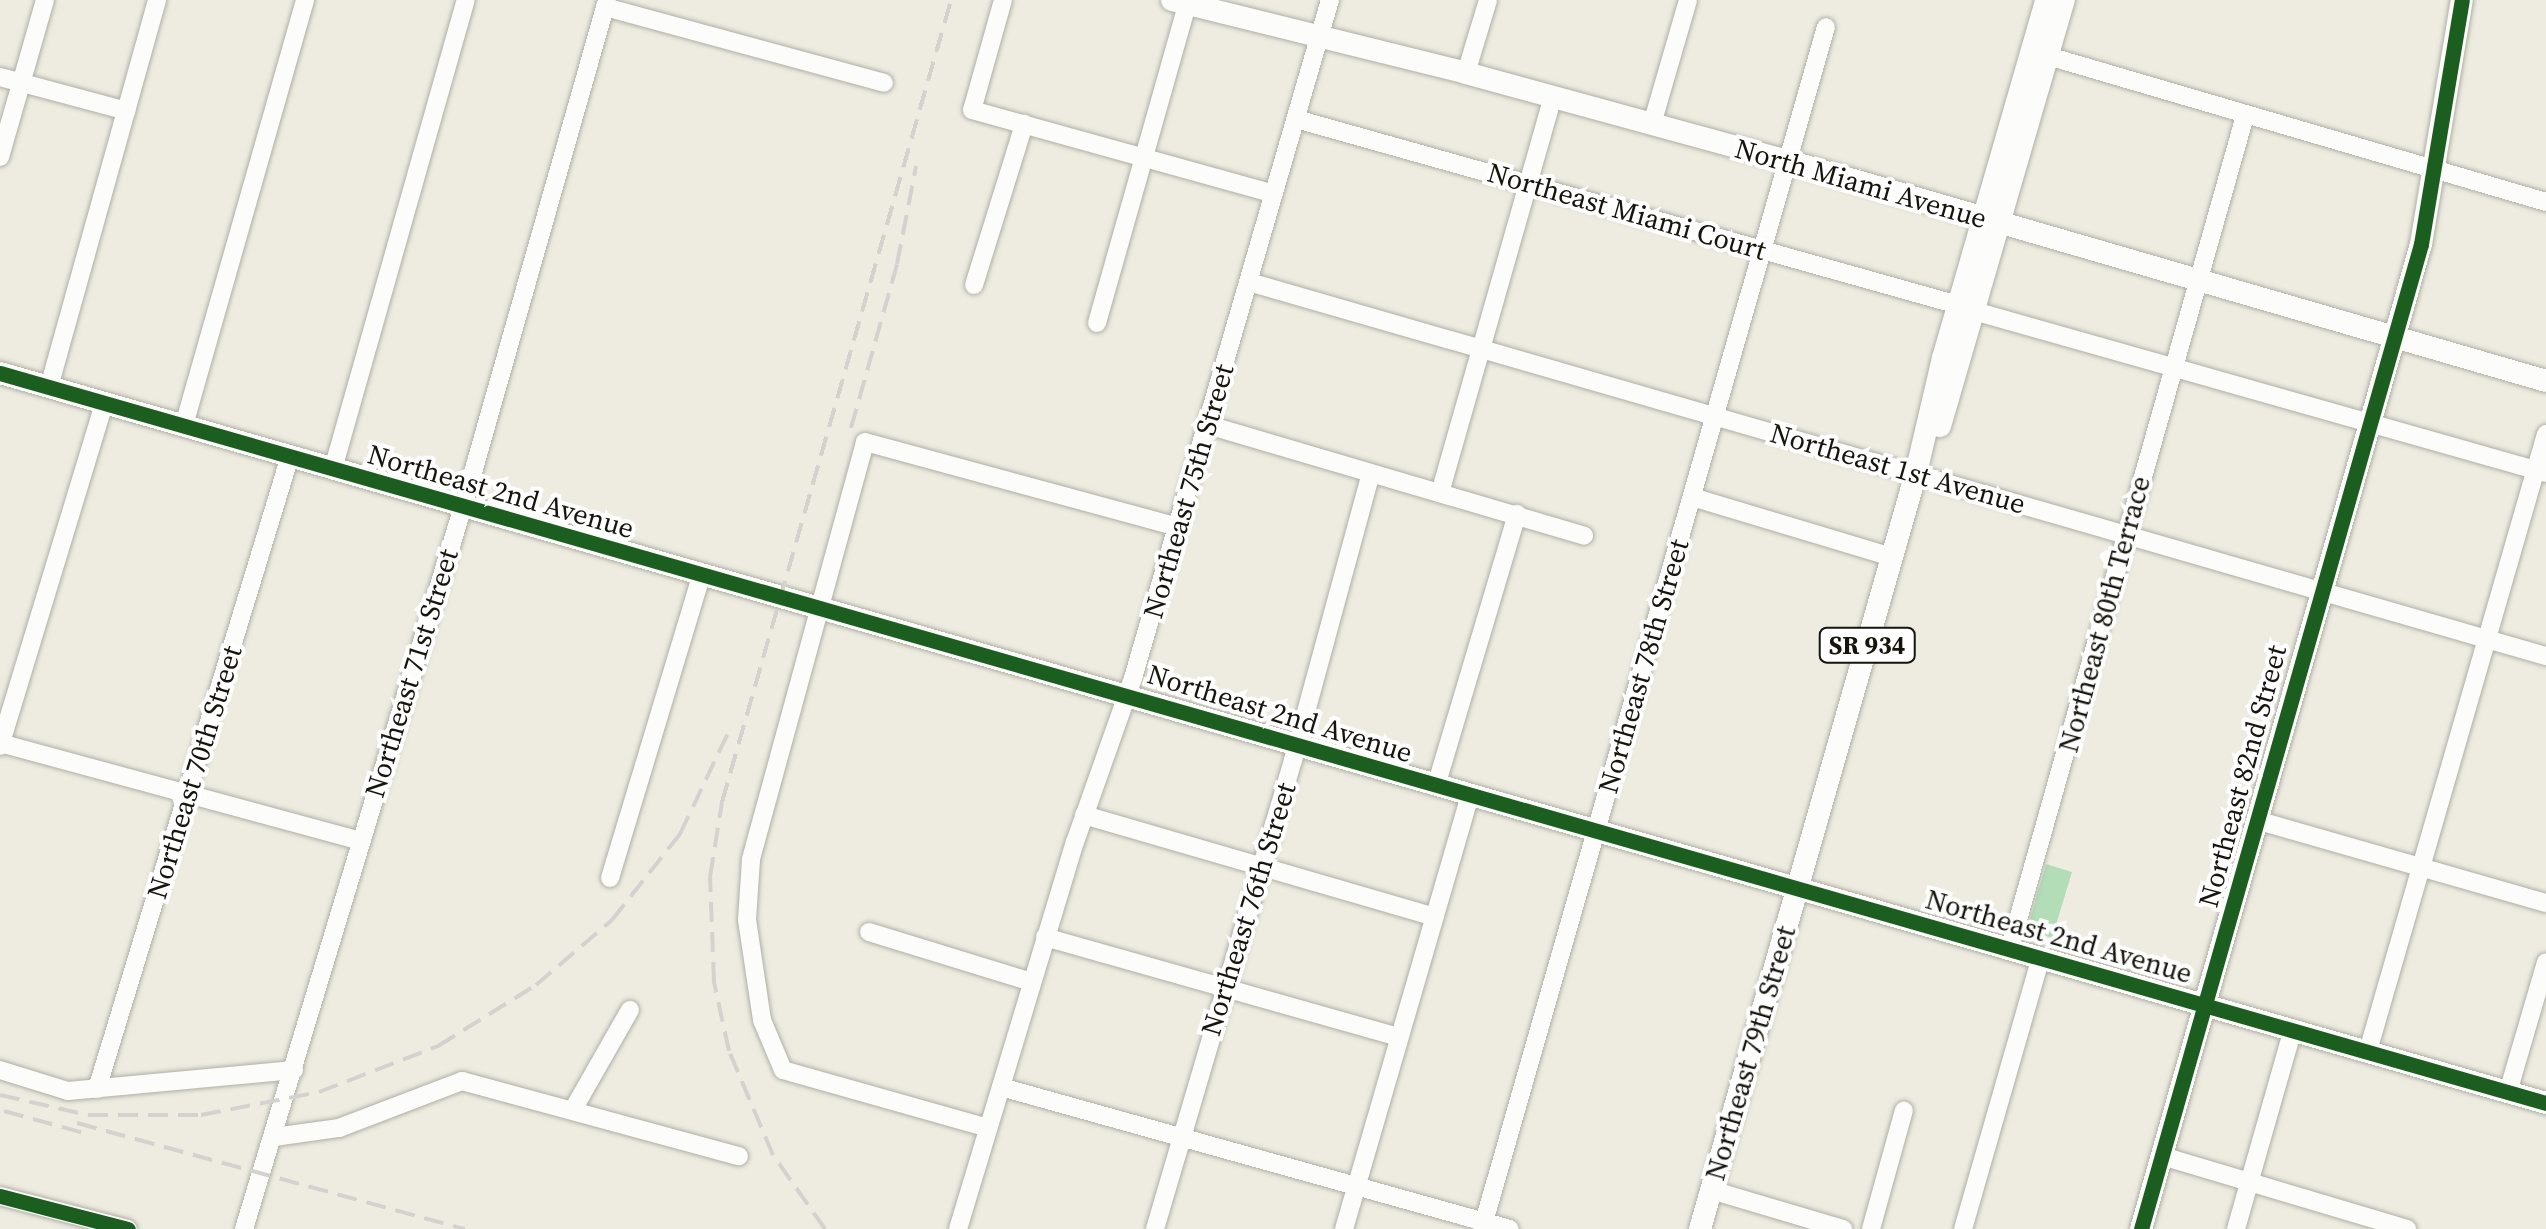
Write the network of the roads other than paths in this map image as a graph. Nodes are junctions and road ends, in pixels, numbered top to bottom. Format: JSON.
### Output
{"nodes":[{"id":1,"x":45,"y":0,"type":"edge"},
{"id":2,"x":157,"y":0,"type":"edge"},
{"id":3,"x":305,"y":0,"type":"edge"},
{"id":4,"x":466,"y":0,"type":"edge"},
{"id":5,"x":1004,"y":0,"type":"edge"},
{"id":6,"x":1330,"y":0,"type":"edge"},
{"id":7,"x":1488,"y":0,"type":"edge"},
{"id":8,"x":1688,"y":0,"type":"edge"},
{"id":9,"x":2048,"y":0,"type":"edge"},
{"id":10,"x":2064,"y":0,"type":"edge"},
{"id":11,"x":2462,"y":0,"type":"edge"},
{"id":12,"x":1180,"y":2,"type":"edge"},
{"id":13,"x":606,"y":3,"type":"edge"},
{"id":14,"x":1826,"y":27,"type":"dead end"},
{"id":15,"x":1320,"y":37,"type":"junction"},
{"id":16,"x":2048,"y":56,"type":"junction"},
{"id":17,"x":1466,"y":73,"type":"junction"},
{"id":18,"x":0,"y":77,"type":"edge"},
{"id":19,"x":21,"y":83,"type":"junction"},
{"id":20,"x":884,"y":83,"type":"dead end"},
{"id":21,"x":1553,"y":96,"type":"junction"},
{"id":22,"x":127,"y":111,"type":"junction"},
{"id":23,"x":2245,"y":116,"type":"junction"},
{"id":24,"x":1296,"y":119,"type":"junction"},
{"id":25,"x":1024,"y":124,"type":"junction"},
{"id":26,"x":1652,"y":124,"type":"junction"},
{"id":27,"x":0,"y":157,"type":"edge"},
{"id":28,"x":1144,"y":157,"type":"junction"},
{"id":29,"x":1788,"y":161,"type":"junction"},
{"id":30,"x":2436,"y":171,"type":"junction"},
{"id":31,"x":1527,"y":183,"type":"junction"},
{"id":32,"x":1274,"y":194,"type":"junction"},
{"id":33,"x":2546,"y":202,"type":"edge"},
{"id":34,"x":1991,"y":221,"type":"junction"},
{"id":35,"x":1764,"y":249,"type":"junction"},
{"id":36,"x":2197,"y":280,"type":"junction"},
{"id":37,"x":1249,"y":282,"type":"junction"},
{"id":38,"x":974,"y":285,"type":"dead end"},
{"id":39,"x":1966,"y":308,"type":"junction"},
{"id":40,"x":1097,"y":324,"type":"dead end"},
{"id":41,"x":2394,"y":338,"type":"junction"},
{"id":42,"x":1482,"y":348,"type":"junction"},
{"id":43,"x":2172,"y":368,"type":"junction"},
{"id":44,"x":0,"y":372,"type":"edge"},
{"id":45,"x":2546,"y":381,"type":"edge"},
{"id":46,"x":49,"y":387,"type":"junction"},
{"id":47,"x":104,"y":403,"type":"junction"},
{"id":48,"x":1715,"y":415,"type":"junction"},
{"id":49,"x":2369,"y":423,"type":"junction"},
{"id":50,"x":184,"y":425,"type":"junction"},
{"id":51,"x":1208,"y":425,"type":"junction"},
{"id":52,"x":2546,"y":434,"type":"edge"},
{"id":53,"x":290,"y":456,"type":"junction"},
{"id":54,"x":333,"y":468,"type":"junction"},
{"id":55,"x":2541,"y":471,"type":"edge"},
{"id":56,"x":1371,"y":473,"type":"junction"},
{"id":57,"x":1916,"y":474,"type":"junction"},
{"id":58,"x":1440,"y":493,"type":"junction"},
{"id":59,"x":1692,"y":497,"type":"junction"},
{"id":60,"x":462,"y":506,"type":"junction"},
{"id":61,"x":1517,"y":514,"type":"junction"},
{"id":62,"x":1177,"y":527,"type":"junction"},
{"id":63,"x":1584,"y":536,"type":"dead end"},
{"id":64,"x":2127,"y":536,"type":"junction"},
{"id":65,"x":1892,"y":557,"type":"junction"},
{"id":66,"x":702,"y":574,"type":"junction"},
{"id":67,"x":2320,"y":591,"type":"junction"},
{"id":68,"x":818,"y":607,"type":"junction"},
{"id":69,"x":2486,"y":639,"type":"junction"},
{"id":70,"x":2546,"y":656,"type":"edge"},
{"id":71,"x":1126,"y":694,"type":"junction"},
{"id":72,"x":0,"y":744,"type":"edge"},
{"id":73,"x":1296,"y":744,"type":"junction"},
{"id":74,"x":1436,"y":786,"type":"junction"},
{"id":75,"x":188,"y":794,"type":"junction"},
{"id":76,"x":1470,"y":795,"type":"junction"},
{"id":77,"x":1084,"y":815,"type":"junction"},
{"id":78,"x":2256,"y":820,"type":"junction"},
{"id":79,"x":1596,"y":831,"type":"junction"},
{"id":80,"x":361,"y":841,"type":"junction"},
{"id":81,"x":1259,"y":866,"type":"junction"},
{"id":82,"x":2424,"y":868,"type":"junction"},
{"id":83,"x":610,"y":878,"type":"dead end"},
{"id":84,"x":1797,"y":886,"type":"junction"},
{"id":85,"x":2546,"y":904,"type":"edge"},
{"id":86,"x":1434,"y":917,"type":"junction"},
{"id":87,"x":869,"y":932,"type":"dead end"},
{"id":88,"x":1045,"y":937,"type":"junction"},
{"id":89,"x":2010,"y":948,"type":"junction"},
{"id":90,"x":2041,"y":957,"type":"junction"},
{"id":91,"x":2546,"y":962,"type":"edge"},
{"id":92,"x":1032,"y":982,"type":"junction"},
{"id":93,"x":1224,"y":987,"type":"junction"},
{"id":94,"x":2205,"y":1004,"type":"junction"},
{"id":95,"x":630,"y":1010,"type":"dead end"},
{"id":96,"x":2293,"y":1029,"type":"junction"},
{"id":97,"x":1399,"y":1036,"type":"junction"},
{"id":98,"x":2368,"y":1051,"type":"junction"},
{"id":99,"x":0,"y":1070,"type":"edge"},
{"id":100,"x":294,"y":1070,"type":"junction"},
{"id":101,"x":1002,"y":1087,"type":"junction"},
{"id":102,"x":96,"y":1088,"type":"junction"},
{"id":103,"x":2508,"y":1092,"type":"junction"},
{"id":104,"x":2546,"y":1103,"type":"edge"},
{"id":105,"x":574,"y":1108,"type":"junction"},
{"id":106,"x":1904,"y":1110,"type":"dead end"},
{"id":107,"x":988,"y":1128,"type":"junction"},
{"id":108,"x":274,"y":1138,"type":"junction"},
{"id":109,"x":1181,"y":1138,"type":"junction"},
{"id":110,"x":739,"y":1156,"type":"dead end"},
{"id":111,"x":2162,"y":1156,"type":"junction"},
{"id":112,"x":2250,"y":1183,"type":"junction"},
{"id":113,"x":1356,"y":1186,"type":"junction"},
{"id":114,"x":1711,"y":1190,"type":"junction"},
{"id":115,"x":0,"y":1196,"type":"edge"},
{"id":116,"x":1483,"y":1226,"type":"edge"},
{"id":117,"x":116,"y":1227,"type":"edge"},
{"id":118,"x":244,"y":1229,"type":"edge"},
{"id":119,"x":958,"y":1229,"type":"edge"},
{"id":120,"x":1155,"y":1229,"type":"edge"},
{"id":121,"x":1344,"y":1229,"type":"edge"},
{"id":122,"x":1510,"y":1229,"type":"edge"},
{"id":123,"x":1700,"y":1229,"type":"edge"},
{"id":124,"x":1844,"y":1229,"type":"edge"},
{"id":125,"x":1871,"y":1229,"type":"edge"},
{"id":126,"x":1962,"y":1229,"type":"edge"},
{"id":127,"x":2141,"y":1229,"type":"edge"},
{"id":128,"x":2236,"y":1229,"type":"edge"},
{"id":129,"x":2407,"y":1229,"type":"edge"}],
"edges":[{"from":1,"to":19,"type":"street"},
{"from":2,"to":22,"type":"street"},
{"from":3,"to":50,"type":"street"},
{"from":4,"to":54,"type":"street"},
{"from":5,"to":25,"type":"street"},
{"from":6,"to":15,"type":"street","name":"Northeast 75th Street"},
{"from":7,"to":17,"type":"street"},
{"from":8,"to":26,"type":"street"},
{"from":9,"to":16,"type":"main road"},
{"from":9,"to":34,"type":"main road"},
{"from":10,"to":16,"type":"main road"},
{"from":11,"to":30,"type":"main road","name":"Northeast 82nd Street"},
{"from":12,"to":15,"type":"main road","name":"North Miami Avenue"},
{"from":12,"to":28,"type":"street"},
{"from":13,"to":20,"type":"street"},
{"from":13,"to":60,"type":"street","name":"Northeast 71st Street"},
{"from":14,"to":29,"type":"street","name":"Northeast 78th Street"},
{"from":15,"to":17,"type":"main road","name":"North Miami Avenue"},
{"from":15,"to":24,"type":"street","name":"Northeast 75th Street"},
{"from":16,"to":23,"type":"street"},
{"from":16,"to":34,"type":"main road"},
{"from":17,"to":21,"type":"main road","name":"North Miami Avenue"},
{"from":18,"to":19,"type":"street"},
{"from":19,"to":22,"type":"street"},
{"from":19,"to":27,"type":"street"},
{"from":21,"to":26,"type":"main road","name":"North Miami Avenue"},
{"from":21,"to":31,"type":"street"},
{"from":22,"to":46,"type":"street"},
{"from":23,"to":30,"type":"street"},
{"from":23,"to":36,"type":"street","name":"Northeast 80th Terrace"},
{"from":24,"to":31,"type":"street","name":"Northeast Miami Court"},
{"from":24,"to":32,"type":"street","name":"Northeast 75th Street"},
{"from":25,"to":28,"type":"street"},
{"from":25,"to":38,"type":"street"},
{"from":26,"to":29,"type":"main road","name":"North Miami Avenue"},
{"from":28,"to":32,"type":"street"},
{"from":28,"to":40,"type":"street"},
{"from":29,"to":34,"type":"main road","name":"North Miami Avenue"},
{"from":29,"to":35,"type":"street","name":"Northeast 78th Street"},
{"from":30,"to":33,"type":"street"},
{"from":30,"to":41,"type":"main road","name":"Northeast 82nd Street"},
{"from":31,"to":35,"type":"street","name":"Northeast Miami Court"},
{"from":31,"to":42,"type":"street"},
{"from":32,"to":37,"type":"street","name":"Northeast 75th Street"},
{"from":34,"to":36,"type":"main road","name":"North Miami Avenue"},
{"from":34,"to":39,"type":"main road","name":"Northeast 79th Street"},
{"from":35,"to":39,"type":"street","name":"Northeast Miami Court"},
{"from":35,"to":48,"type":"street","name":"Northeast 78th Street"},
{"from":36,"to":41,"type":"main road","name":"North Miami Avenue"},
{"from":36,"to":43,"type":"street","name":"Northeast 80th Terrace"},
{"from":37,"to":42,"type":"street","name":"Northeast 1st Avenue"},
{"from":37,"to":51,"type":"street","name":"Northeast 75th Street"},
{"from":39,"to":43,"type":"street","name":"Northeast Miami Court"},
{"from":39,"to":57,"type":"main road","name":"Northeast 79th Street"},
{"from":41,"to":45,"type":"main road","name":"North Miami Avenue"},
{"from":41,"to":49,"type":"main road","name":"Northeast 82nd Street"},
{"from":42,"to":48,"type":"street","name":"Northeast 1st Avenue"},
{"from":42,"to":58,"type":"street"},
{"from":43,"to":49,"type":"street","name":"Northeast Miami Court"},
{"from":43,"to":64,"type":"street","name":"Northeast 80th Terrace"},
{"from":44,"to":46,"type":"main road","name":"Northeast 2nd Avenue"},
{"from":46,"to":47,"type":"main road","name":"Northeast 2nd Avenue"},
{"from":47,"to":50,"type":"main road","name":"Northeast 2nd Avenue"},
{"from":47,"to":72,"type":"street"},
{"from":48,"to":57,"type":"street","name":"Northeast 1st Avenue"},
{"from":48,"to":59,"type":"street","name":"Northeast 78th Street"},
{"from":49,"to":55,"type":"street","name":"Northeast Miami Court"},
{"from":49,"to":67,"type":"main road","name":"Northeast 82nd Street"},
{"from":50,"to":53,"type":"main road","name":"Northeast 2nd Avenue"},
{"from":51,"to":56,"type":"street"},
{"from":51,"to":62,"type":"street","name":"Northeast 75th Street"},
{"from":52,"to":55,"type":"street"},
{"from":53,"to":54,"type":"main road","name":"Northeast 2nd Avenue"},
{"from":53,"to":75,"type":"street","name":"Northeast 70th Street"},
{"from":54,"to":60,"type":"main road","name":"Northeast 2nd Avenue"},
{"from":55,"to":69,"type":"street"},
{"from":56,"to":58,"type":"street"},
{"from":56,"to":73,"type":"street","name":"Northeast 76th Street"},
{"from":57,"to":64,"type":"street","name":"Northeast 1st Avenue"},
{"from":57,"to":65,"type":"main road","name":"Northeast 79th Street","number":"SR 934"},
{"from":58,"to":61,"type":"street"},
{"from":59,"to":65,"type":"street"},
{"from":59,"to":79,"type":"street","name":"Northeast 78th Street"},
{"from":60,"to":66,"type":"main road","name":"Northeast 2nd Avenue"},
{"from":60,"to":80,"type":"street","name":"Northeast 71st Street"},
{"from":61,"to":63,"type":"street"},
{"from":61,"to":74,"type":"street"},
{"from":62,"to":68,"type":"street"},
{"from":62,"to":71,"type":"street","name":"Northeast 75th Street"},
{"from":64,"to":67,"type":"street","name":"Northeast 1st Avenue"},
{"from":64,"to":89,"type":"street","name":"Northeast 80th Terrace"},
{"from":65,"to":84,"type":"main road","name":"Northeast 79th Street","number":"SR 934"},
{"from":66,"to":68,"type":"main road","name":"Northeast 2nd Avenue"},
{"from":66,"to":83,"type":"street"},
{"from":67,"to":69,"type":"street","name":"Northeast 1st Avenue"},
{"from":67,"to":78,"type":"main road","name":"Northeast 82nd Street"},
{"from":68,"to":71,"type":"main road","name":"Northeast 2nd Avenue"},
{"from":68,"to":107,"type":"street"},
{"from":69,"to":70,"type":"street","name":"Northeast 1st Avenue"},
{"from":69,"to":82,"type":"street"},
{"from":71,"to":73,"type":"main road","name":"Northeast 2nd Avenue"},
{"from":71,"to":77,"type":"street","name":"Northeast 75th Street"},
{"from":72,"to":75,"type":"street"},
{"from":73,"to":74,"type":"main road","name":"Northeast 2nd Avenue"},
{"from":73,"to":81,"type":"street","name":"Northeast 76th Street"},
{"from":74,"to":76,"type":"main road","name":"Northeast 2nd Avenue"},
{"from":75,"to":80,"type":"street"},
{"from":75,"to":102,"type":"street","name":"Northeast 70th Street"},
{"from":76,"to":79,"type":"main road","name":"Northeast 2nd Avenue"},
{"from":76,"to":86,"type":"street"},
{"from":77,"to":81,"type":"street"},
{"from":77,"to":88,"type":"street","name":"Northeast 75th Street"},
{"from":78,"to":82,"type":"street"},
{"from":78,"to":94,"type":"main road","name":"Northeast 82nd Street"},
{"from":79,"to":84,"type":"main road","name":"Northeast 2nd Avenue"},
{"from":79,"to":116,"type":"street","name":"Northeast 78th Street"},
{"from":80,"to":100,"type":"street","name":"Northeast 71st Street"},
{"from":81,"to":86,"type":"street"},
{"from":81,"to":93,"type":"street","name":"Northeast 76th Street"},
{"from":82,"to":85,"type":"street"},
{"from":82,"to":98,"type":"street"},
{"from":84,"to":89,"type":"main road","name":"Northeast 2nd Avenue"},
{"from":84,"to":114,"type":"main road","name":"Northeast 79th Street","number":"SR 934"},
{"from":86,"to":97,"type":"street"},
{"from":87,"to":92,"type":"street"},
{"from":88,"to":92,"type":"street","name":"Northeast 75th Street"},
{"from":88,"to":93,"type":"street"},
{"from":89,"to":90,"type":"main road","name":"Northeast 2nd Avenue"},
{"from":90,"to":94,"type":"main road","name":"Northeast 2nd Avenue"},
{"from":90,"to":126,"type":"street"},
{"from":91,"to":103,"type":"street"},
{"from":92,"to":101,"type":"street","name":"Northeast 75th Street"},
{"from":93,"to":97,"type":"street"},
{"from":93,"to":109,"type":"street","name":"Northeast 76th Street"},
{"from":94,"to":96,"type":"main road","name":"Northeast 2nd Avenue"},
{"from":94,"to":111,"type":"main road","name":"Northeast 82nd Street"},
{"from":95,"to":105,"type":"street"},
{"from":96,"to":98,"type":"main road","name":"Northeast 2nd Avenue"},
{"from":96,"to":112,"type":"street"},
{"from":97,"to":113,"type":"street"},
{"from":98,"to":103,"type":"main road","name":"Northeast 2nd Avenue"},
{"from":99,"to":102,"type":"street"},
{"from":100,"to":102,"type":"street"},
{"from":100,"to":108,"type":"street","name":"Northeast 71st Street"},
{"from":101,"to":107,"type":"street","name":"Northeast 75th Street"},
{"from":101,"to":109,"type":"street"},
{"from":103,"to":104,"type":"main road","name":"Northeast 2nd Avenue"},
{"from":105,"to":108,"type":"street"},
{"from":105,"to":110,"type":"street"},
{"from":106,"to":125,"type":"street"},
{"from":107,"to":119,"type":"street","name":"Northeast 75th Street"},
{"from":108,"to":118,"type":"street","name":"Northeast 71st Street"},
{"from":109,"to":113,"type":"street"},
{"from":109,"to":120,"type":"street","name":"Northeast 76th Street"},
{"from":111,"to":112,"type":"street"},
{"from":111,"to":127,"type":"main road","name":"Northeast 82nd Street"},
{"from":112,"to":128,"type":"street"},
{"from":112,"to":129,"type":"street"},
{"from":113,"to":116,"type":"street"},
{"from":113,"to":121,"type":"street"},
{"from":114,"to":123,"type":"main road","name":"Northeast 79th Street","number":"SR 934"},
{"from":114,"to":124,"type":"street"},
{"from":115,"to":117,"type":"street"},
{"from":116,"to":122,"type":"street"}]}
